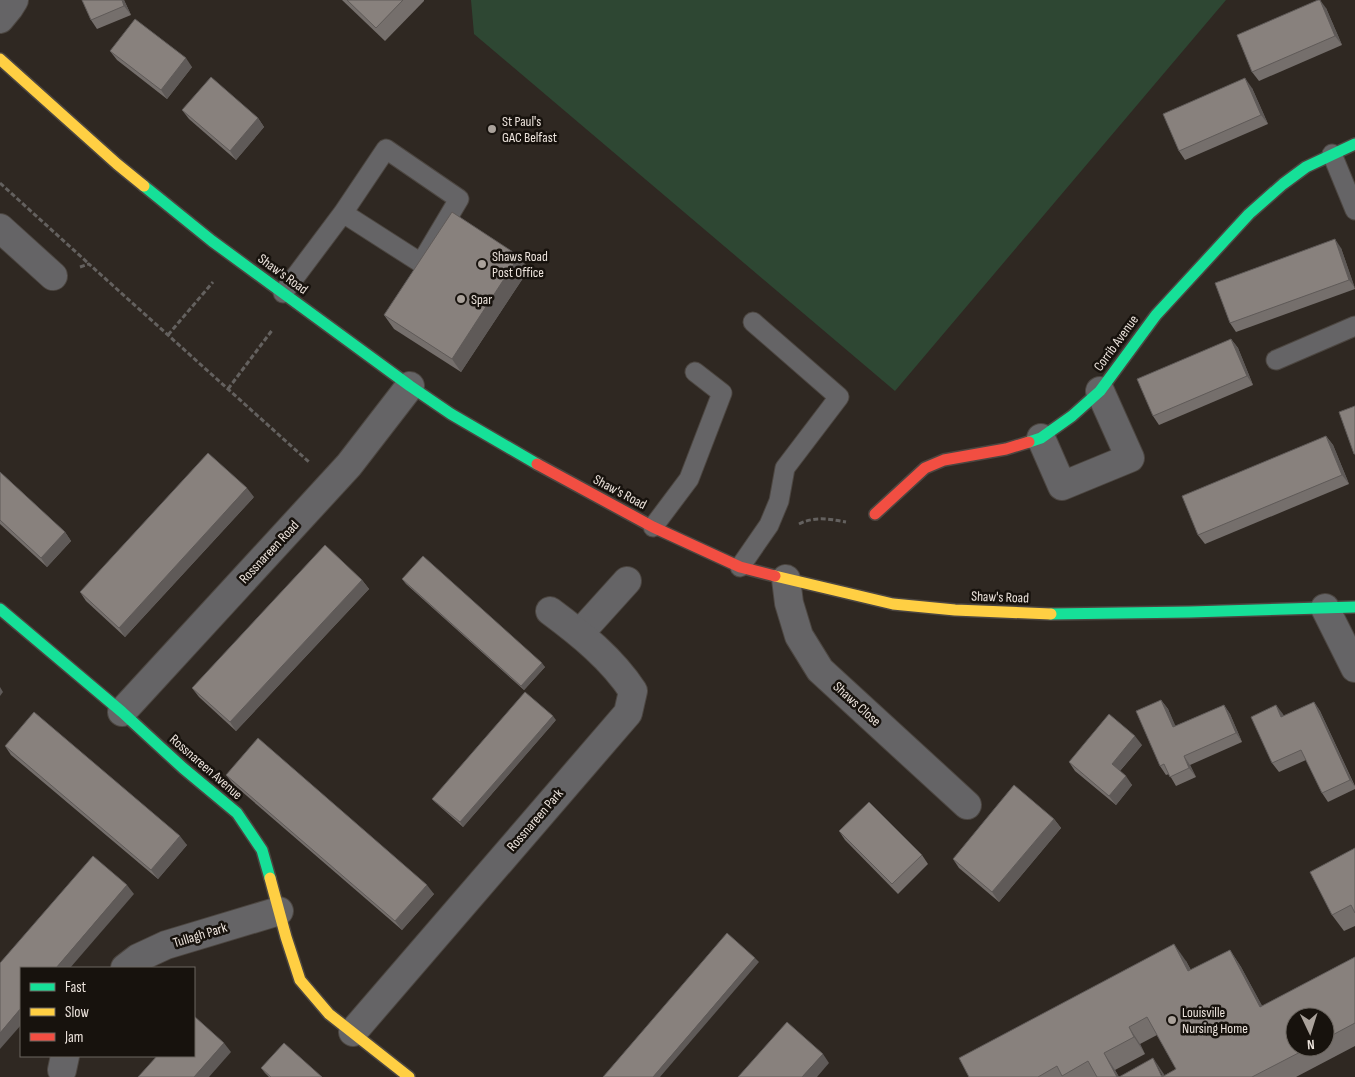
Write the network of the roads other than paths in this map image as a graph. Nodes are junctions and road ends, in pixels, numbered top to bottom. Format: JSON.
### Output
{"nodes":[{"id":1,"x":14,"y":0,"type":"edge"},
{"id":2,"x":0,"y":19,"type":"edge"},
{"id":3,"x":0,"y":59,"type":"edge"},
{"id":4,"x":1355,"y":144,"type":"edge"},
{"id":5,"x":1332,"y":154,"type":"junction"},
{"id":6,"x":1355,"y":210,"type":"edge"},
{"id":7,"x":343,"y":213,"type":"junction"},
{"id":8,"x":0,"y":228,"type":"edge"},
{"id":9,"x":53,"y":276,"type":"road end"},
{"id":10,"x":283,"y":293,"type":"junction"},
{"id":11,"x":753,"y":322,"type":"dead end"},
{"id":12,"x":1355,"y":326,"type":"edge"},
{"id":13,"x":1276,"y":360,"type":"dead end"},
{"id":14,"x":695,"y":372,"type":"dead end"},
{"id":15,"x":410,"y":386,"type":"junction"},
{"id":16,"x":1100,"y":391,"type":"junction"},
{"id":17,"x":1041,"y":438,"type":"junction"},
{"id":18,"x":875,"y":514,"type":"road end"},
{"id":19,"x":654,"y":527,"type":"junction"},
{"id":20,"x":740,"y":567,"type":"junction"},
{"id":21,"x":786,"y":579,"type":"junction"},
{"id":22,"x":627,"y":581,"type":"dead end"},
{"id":23,"x":1355,"y":606,"type":"edge"},
{"id":24,"x":1325,"y":608,"type":"junction"},
{"id":25,"x":0,"y":610,"type":"edge"},
{"id":26,"x":550,"y":611,"type":"dead end"},
{"id":27,"x":580,"y":633,"type":"junction"},
{"id":28,"x":1355,"y":668,"type":"edge"},
{"id":29,"x":122,"y":712,"type":"junction"},
{"id":30,"x":967,"y":805,"type":"dead end"},
{"id":31,"x":279,"y":911,"type":"junction"},
{"id":32,"x":126,"y":967,"type":"edge"},
{"id":33,"x":352,"y":1032,"type":"junction"},
{"id":34,"x":409,"y":1077,"type":"edge"}],
"edges":[{"from":1,"to":2,"type":"street"},
{"from":3,"to":10,"type":"street","name":"Shaw's Road"},
{"from":4,"to":5,"type":"street","name":"Corrib Avenue"},
{"from":5,"to":6,"type":"lane"},
{"from":5,"to":16,"type":"street","name":"Corrib Avenue"},
{"from":7,"to":7,"type":"lane"},
{"from":7,"to":10,"type":"lane"},
{"from":8,"to":9,"type":"street"},
{"from":10,"to":15,"type":"street","name":"Shaw's Road"},
{"from":11,"to":20,"type":"lane"},
{"from":12,"to":13,"type":"lane"},
{"from":14,"to":19,"type":"lane"},
{"from":15,"to":19,"type":"street","name":"Shaw's Road"},
{"from":15,"to":29,"type":"street","name":"Rossnareen Road"},
{"from":16,"to":17,"type":"street","name":"Corrib Avenue"},
{"from":16,"to":17,"type":"street"},
{"from":17,"to":18,"type":"street","name":"Corrib Avenue"},
{"from":19,"to":20,"type":"street","name":"Shaw's Road"},
{"from":20,"to":21,"type":"street","name":"Shaw's Road"},
{"from":21,"to":24,"type":"street","name":"Shaw's Road"},
{"from":21,"to":30,"type":"street","name":"Shaws Close"},
{"from":22,"to":27,"type":"street"},
{"from":23,"to":24,"type":"street","name":"Shaw's Road"},
{"from":24,"to":28,"type":"street"},
{"from":25,"to":29,"type":"street","name":"Rossnareen Avenue"},
{"from":26,"to":27,"type":"street","name":"Rossnareen Park"},
{"from":27,"to":33,"type":"street","name":"Rossnareen Park"},
{"from":29,"to":31,"type":"street","name":"Rossnareen Avenue"},
{"from":31,"to":32,"type":"street","name":"Tullagh Park"},
{"from":31,"to":33,"type":"street","name":"Rossnareen Avenue"},
{"from":33,"to":34,"type":"street","name":"Rossnareen Avenue"}]}
